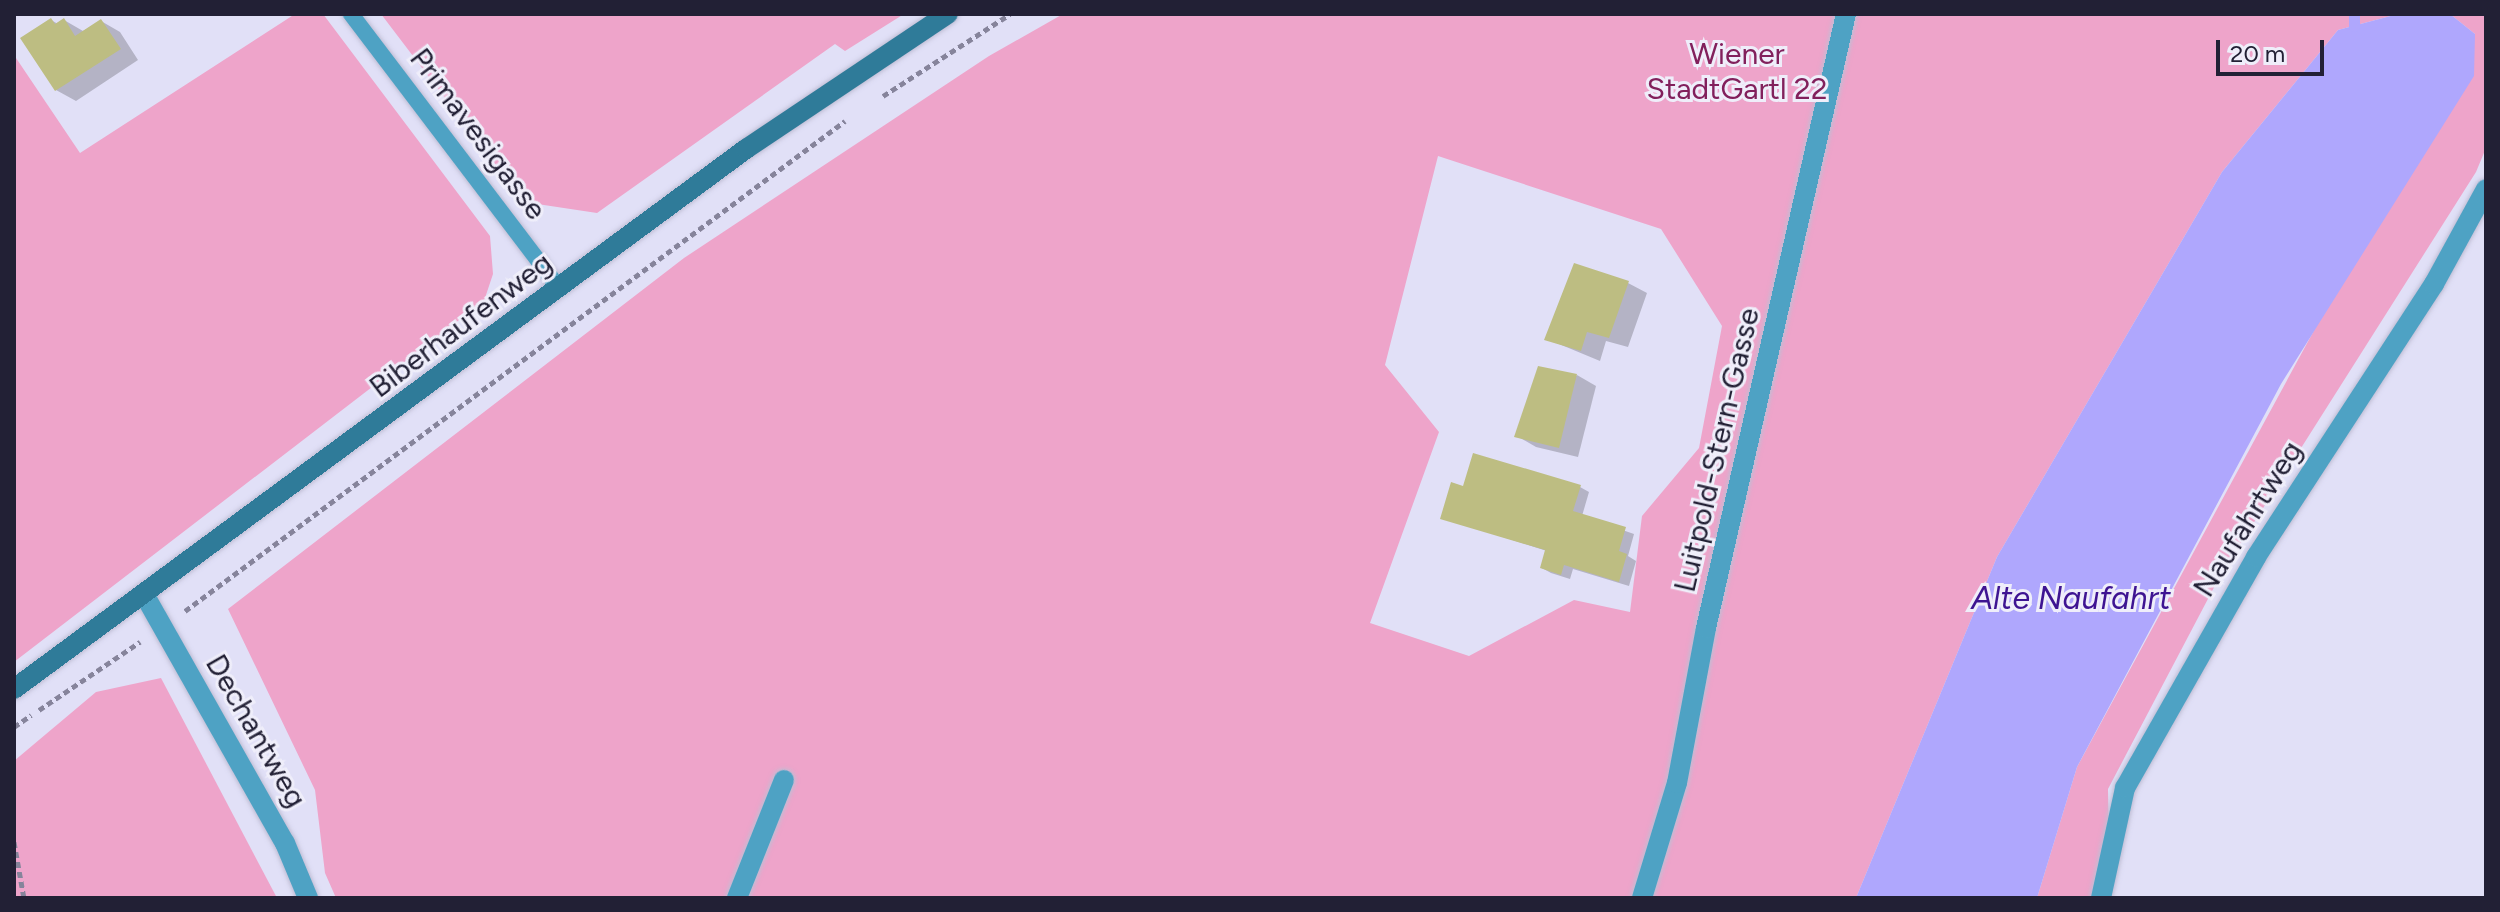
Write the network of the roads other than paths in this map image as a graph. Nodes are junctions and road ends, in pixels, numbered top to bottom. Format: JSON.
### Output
{"nodes":[{"id":1,"x":351,"y":14,"type":"edge"},
{"id":2,"x":948,"y":14,"type":"edge"},
{"id":3,"x":1846,"y":14,"type":"edge"},
{"id":4,"x":2486,"y":189,"type":"edge"},
{"id":5,"x":560,"y":289,"type":"junction"},
{"id":6,"x":145,"y":596,"type":"junction"},
{"id":7,"x":14,"y":689,"type":"edge"},
{"id":8,"x":784,"y":780,"type":"dead end"},
{"id":9,"x":308,"y":898,"type":"edge"},
{"id":10,"x":737,"y":898,"type":"edge"},
{"id":11,"x":1642,"y":898,"type":"edge"},
{"id":12,"x":2101,"y":898,"type":"edge"}],
"edges":[{"from":1,"to":5,"type":"lane","name":"Primavesigasse"},
{"from":2,"to":5,"type":"main road","name":"Biberhaufenweg"},
{"from":3,"to":11,"type":"street","name":"Luitpold-Stern-Gasse"},
{"from":4,"to":12,"type":"street","name":"Naufahrtweg"},
{"from":5,"to":6,"type":"main road","name":"Biberhaufenweg"},
{"from":6,"to":7,"type":"main road","name":"Biberhaufenweg"},
{"from":6,"to":9,"type":"street","name":"Dechantweg"},
{"from":8,"to":10,"type":"street"}]}
